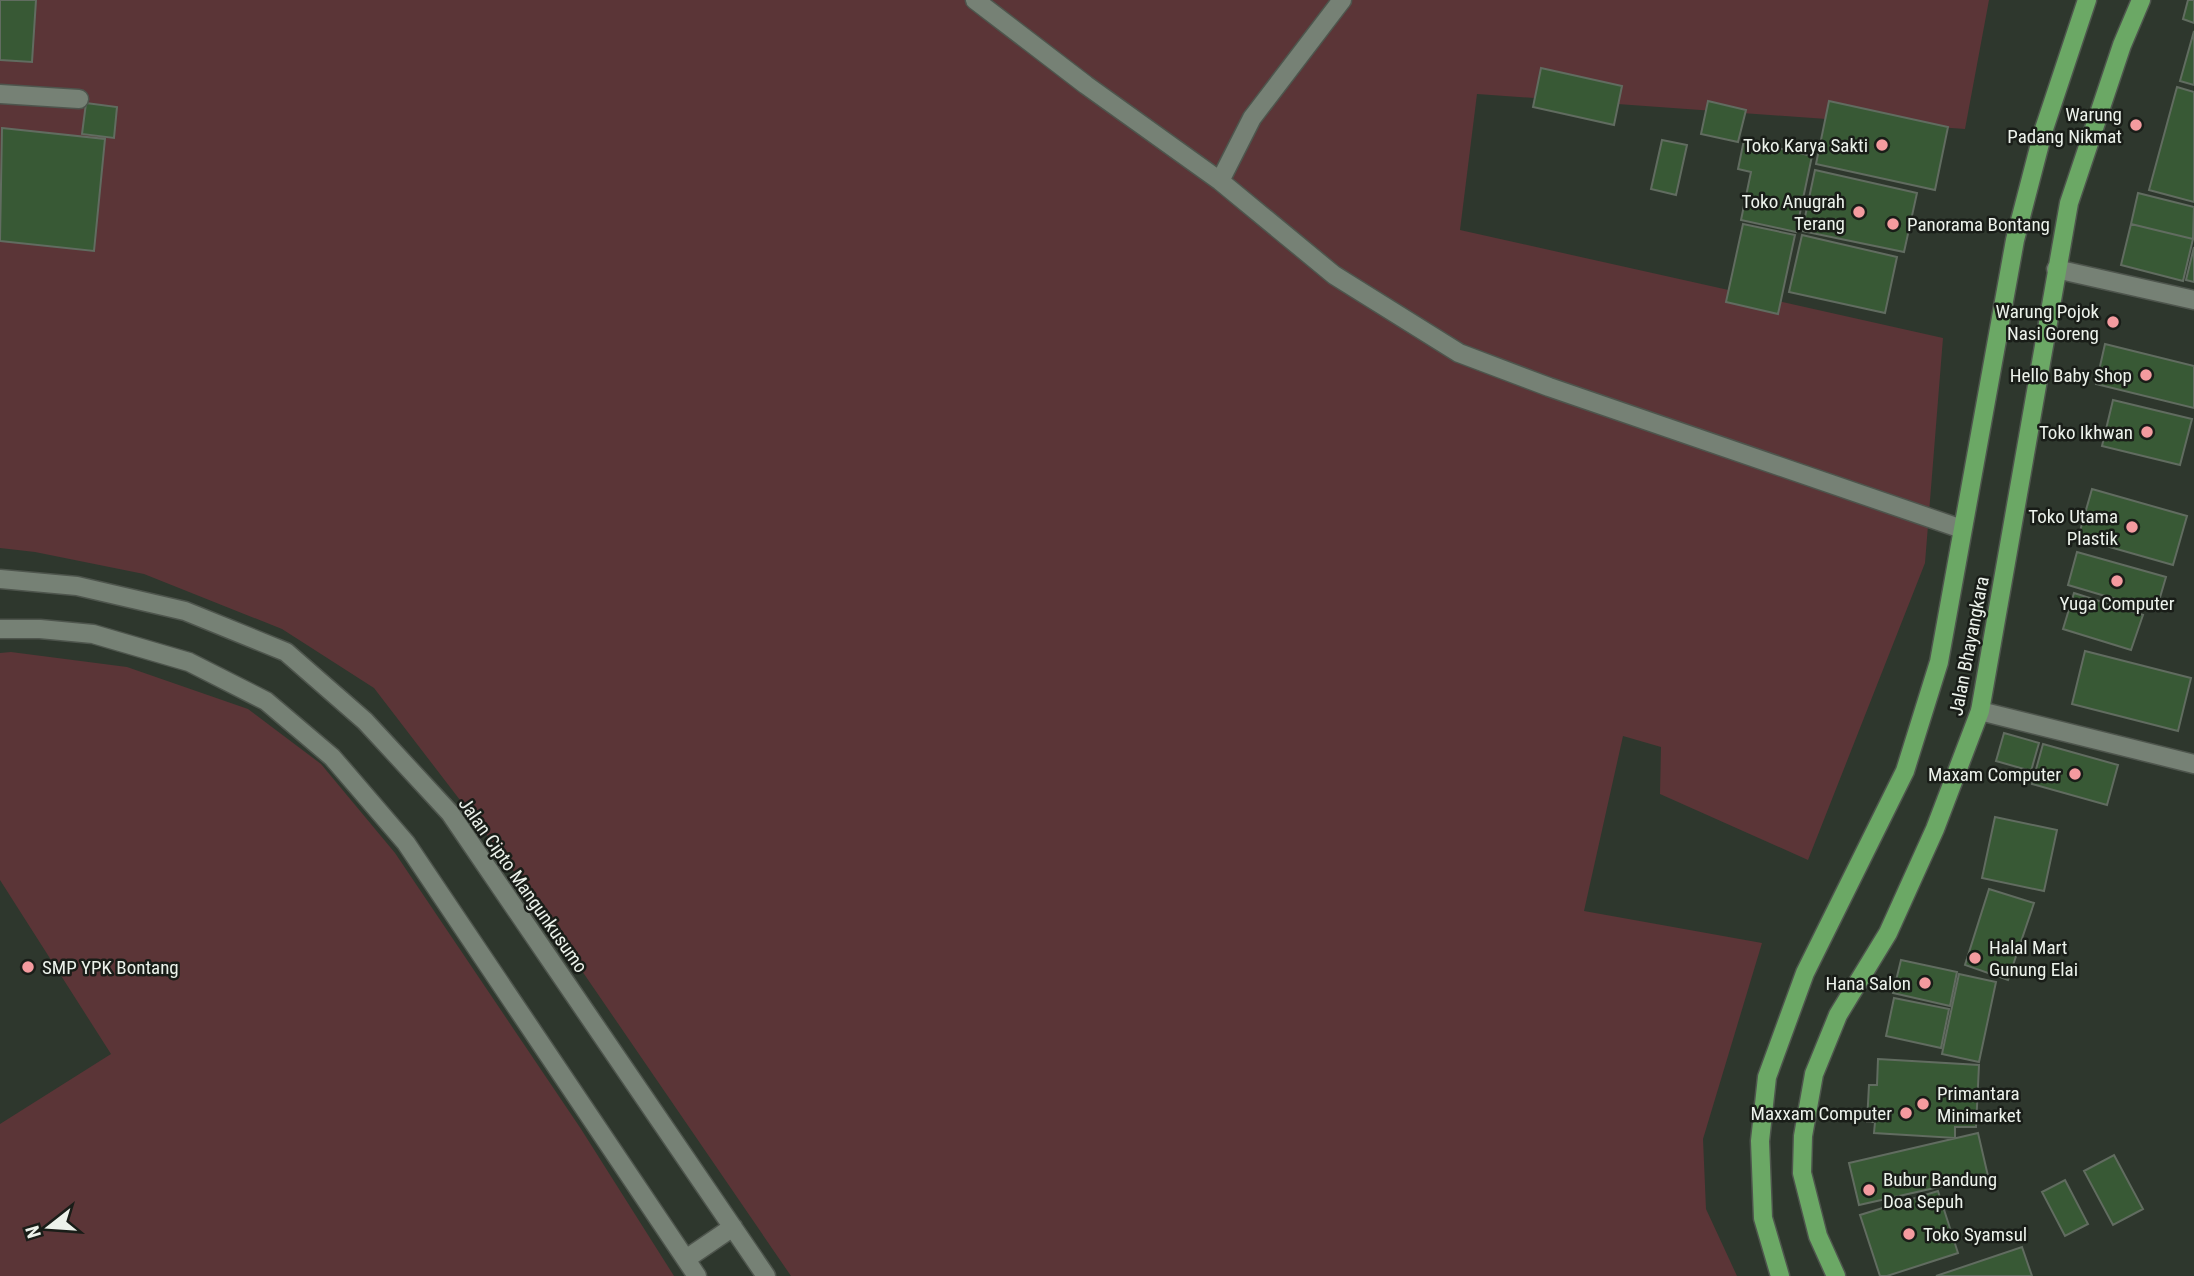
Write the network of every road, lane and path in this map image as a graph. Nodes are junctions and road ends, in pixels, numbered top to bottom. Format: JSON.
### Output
{"nodes":[{"id":1,"x":975,"y":0,"type":"edge"},
{"id":2,"x":1342,"y":0,"type":"edge"},
{"id":3,"x":2087,"y":0,"type":"edge"},
{"id":4,"x":2141,"y":0,"type":"edge"},
{"id":5,"x":0,"y":94,"type":"edge"},
{"id":6,"x":79,"y":99,"type":"dead end"},
{"id":7,"x":1220,"y":181,"type":"junction"},
{"id":8,"x":2056,"y":269,"type":"junction"},
{"id":9,"x":2194,"y":300,"type":"edge"},
{"id":10,"x":1962,"y":529,"type":"junction"},
{"id":11,"x":0,"y":579,"type":"edge"},
{"id":12,"x":0,"y":629,"type":"edge"},
{"id":13,"x":1980,"y":711,"type":"junction"},
{"id":14,"x":2194,"y":764,"type":"edge"},
{"id":15,"x":733,"y":1227,"type":"junction"},
{"id":16,"x":686,"y":1259,"type":"junction"},
{"id":17,"x":697,"y":1276,"type":"edge"},
{"id":18,"x":766,"y":1276,"type":"edge"},
{"id":19,"x":1780,"y":1276,"type":"edge"},
{"id":20,"x":1836,"y":1276,"type":"edge"}],
"edges":[{"from":1,"to":7,"type":"street"},
{"from":2,"to":7,"type":"street"},
{"from":3,"to":10,"type":"main road","name":"Jalan Bhayangkara"},
{"from":4,"to":8,"type":"main road","name":"Jalan Bhayangkara"},
{"from":5,"to":6,"type":"street"},
{"from":7,"to":10,"type":"street"},
{"from":8,"to":9,"type":"street"},
{"from":8,"to":13,"type":"main road","name":"Jalan Bhayangkara"},
{"from":10,"to":19,"type":"main road","name":"Jalan Bhayangkara"},
{"from":11,"to":15,"type":"street","name":"Jalan Cipto Mangunkusumo"},
{"from":12,"to":16,"type":"street"},
{"from":13,"to":14,"type":"street"},
{"from":13,"to":20,"type":"main road","name":"Jalan Bhayangkara"},
{"from":15,"to":16,"type":"street"},
{"from":15,"to":18,"type":"street","name":"Jalan Cipto Mangunkusumo"},
{"from":16,"to":17,"type":"street"}]}
